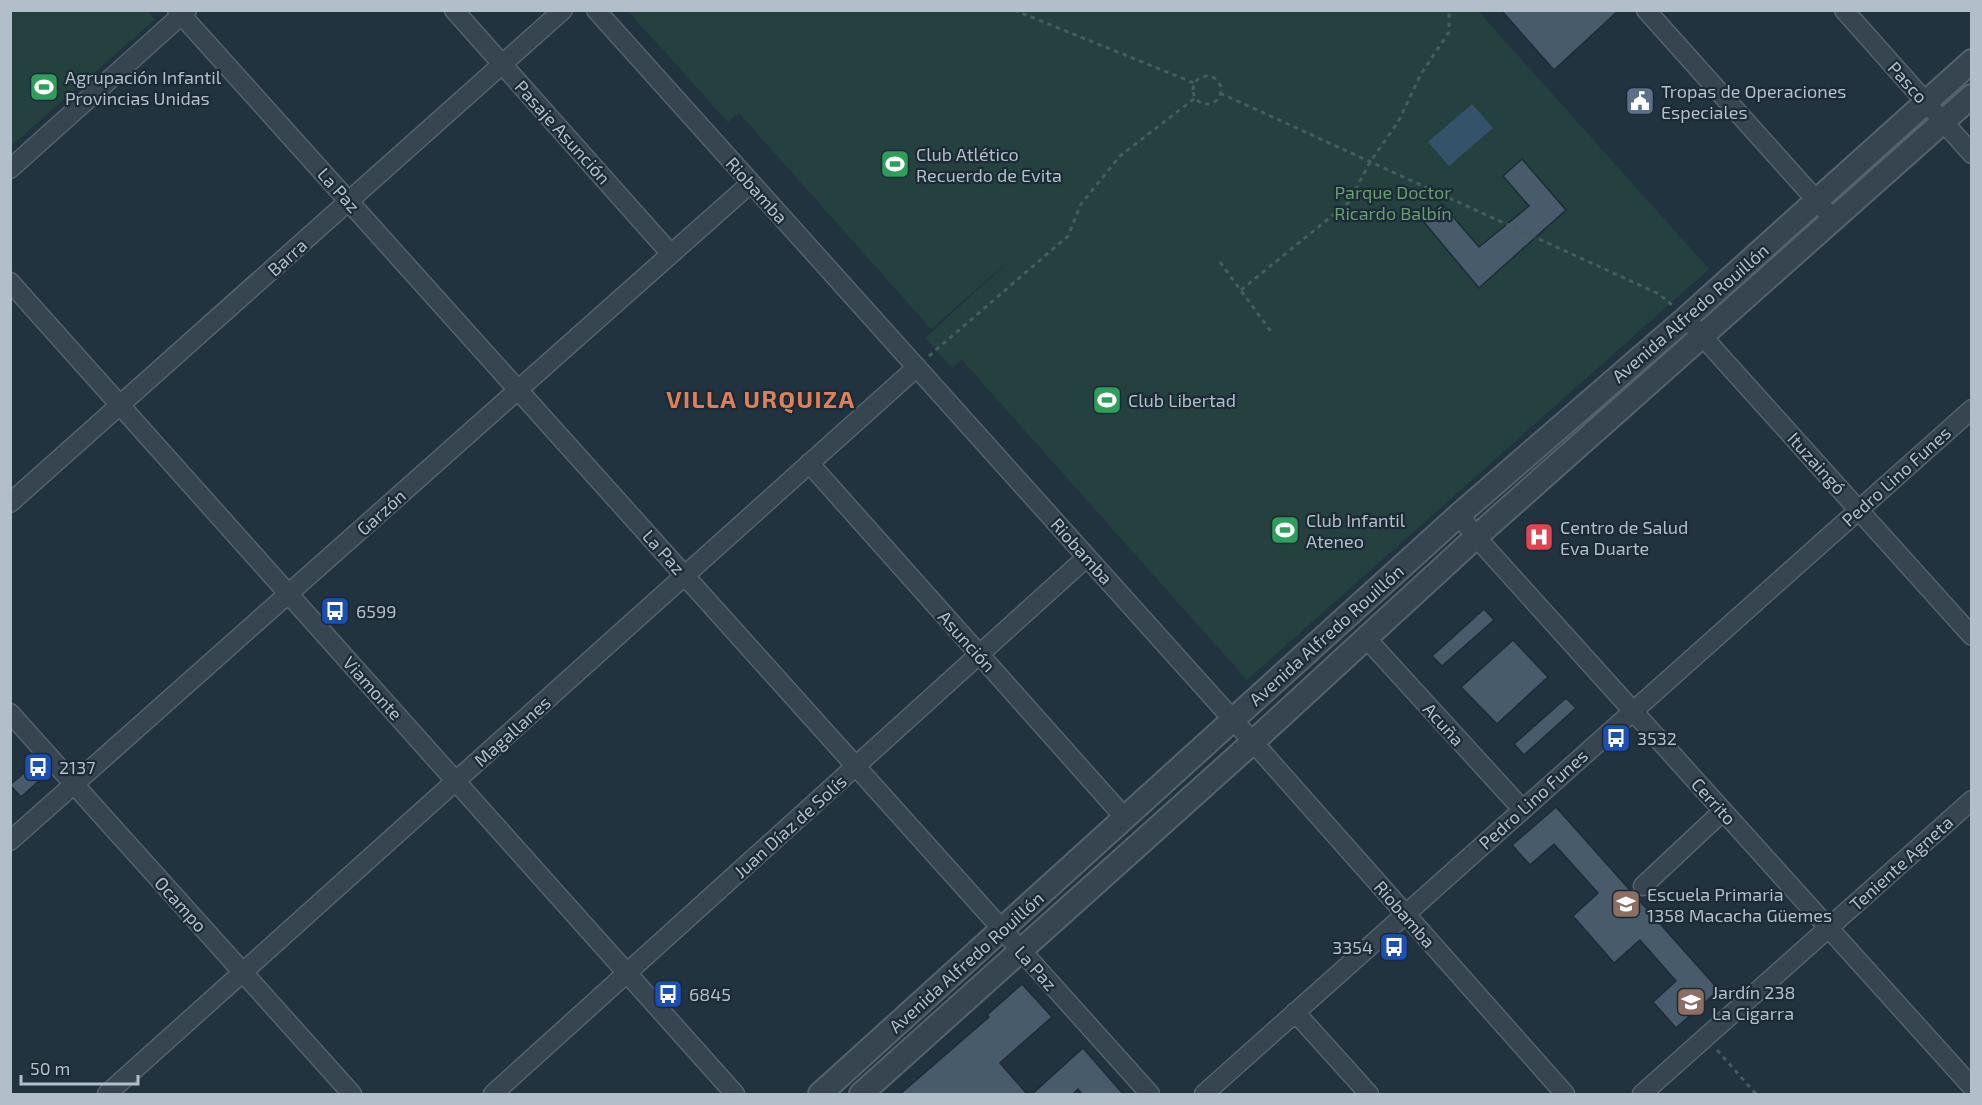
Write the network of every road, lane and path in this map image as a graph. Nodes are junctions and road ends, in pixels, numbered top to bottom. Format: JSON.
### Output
{"nodes":[{"id":1,"x":454,"y":10,"type":"edge"},
{"id":2,"x":563,"y":10,"type":"edge"},
{"id":3,"x":596,"y":10,"type":"edge"},
{"id":4,"x":1014,"y":10,"type":"edge"},
{"id":5,"x":1449,"y":10,"type":"edge"},
{"id":6,"x":1646,"y":10,"type":"edge"},
{"id":7,"x":1844,"y":10,"type":"edge"},
{"id":8,"x":182,"y":12,"type":"edge"},
{"id":9,"x":1971,"y":61,"type":"edge"},
{"id":10,"x":502,"y":64,"type":"junction"},
{"id":11,"x":1194,"y":83,"type":"junction"},
{"id":12,"x":1220,"y":93,"type":"junction"},
{"id":13,"x":1971,"y":96,"type":"edge"},
{"id":14,"x":1195,"y":98,"type":"junction"},
{"id":15,"x":1925,"y":102,"type":"junction"},
{"id":16,"x":1942,"y":122,"type":"junction"},
{"id":17,"x":1971,"y":154,"type":"edge"},
{"id":18,"x":1370,"y":162,"type":"junction"},
{"id":19,"x":10,"y":169,"type":"edge"},
{"id":20,"x":751,"y":183,"type":"junction"},
{"id":21,"x":349,"y":201,"type":"junction"},
{"id":22,"x":1816,"y":201,"type":"junction"},
{"id":23,"x":1834,"y":220,"type":"junction"},
{"id":24,"x":671,"y":254,"type":"junction"},
{"id":25,"x":1220,"y":262,"type":"dead end"},
{"id":26,"x":10,"y":282,"type":"edge"},
{"id":27,"x":1241,"y":290,"type":"junction"},
{"id":28,"x":1686,"y":318,"type":"junction"},
{"id":29,"x":1272,"y":333,"type":"dead end"},
{"id":30,"x":1703,"y":337,"type":"junction"},
{"id":31,"x":917,"y":367,"type":"junction"},
{"id":32,"x":518,"y":390,"type":"junction"},
{"id":33,"x":120,"y":405,"type":"junction"},
{"id":34,"x":1971,"y":409,"type":"edge"},
{"id":35,"x":809,"y":464,"type":"junction"},
{"id":36,"x":10,"y":503,"type":"edge"},
{"id":37,"x":1858,"y":510,"type":"junction"},
{"id":38,"x":1461,"y":513,"type":"junction"},
{"id":39,"x":1476,"y":537,"type":"junction"},
{"id":40,"x":1087,"y":557,"type":"junction"},
{"id":41,"x":685,"y":575,"type":"junction"},
{"id":42,"x":288,"y":594,"type":"junction"},
{"id":43,"x":1971,"y":636,"type":"edge"},
{"id":44,"x":1366,"y":638,"type":"junction"},
{"id":45,"x":980,"y":655,"type":"junction"},
{"id":46,"x":1633,"y":711,"type":"junction"},
{"id":47,"x":10,"y":713,"type":"edge"},
{"id":48,"x":1244,"y":731,"type":"junction"},
{"id":49,"x":856,"y":766,"type":"junction"},
{"id":50,"x":456,"y":781,"type":"junction"},
{"id":51,"x":74,"y":784,"type":"junction"},
{"id":52,"x":1971,"y":800,"type":"edge"},
{"id":53,"x":1522,"y":809,"type":"junction"},
{"id":54,"x":1723,"y":811,"type":"junction"},
{"id":55,"x":1125,"y":818,"type":"junction"},
{"id":56,"x":10,"y":841,"type":"edge"},
{"id":57,"x":1642,"y":886,"type":"dead end"},
{"id":58,"x":1405,"y":914,"type":"junction"},
{"id":59,"x":1828,"y":928,"type":"junction"},
{"id":60,"x":1002,"y":929,"type":"junction"},
{"id":61,"x":1021,"y":951,"type":"junction"},
{"id":62,"x":243,"y":973,"type":"junction"},
{"id":63,"x":627,"y":974,"type":"junction"},
{"id":64,"x":1295,"y":1012,"type":"junction"},
{"id":65,"x":1706,"y":1037,"type":"junction"},
{"id":66,"x":1971,"y":1087,"type":"edge"},
{"id":67,"x":107,"y":1095,"type":"edge"},
{"id":68,"x":352,"y":1095,"type":"edge"},
{"id":69,"x":493,"y":1095,"type":"edge"},
{"id":70,"x":735,"y":1095,"type":"edge"},
{"id":71,"x":820,"y":1095,"type":"edge"},
{"id":72,"x":861,"y":1095,"type":"edge"},
{"id":73,"x":1149,"y":1095,"type":"edge"},
{"id":74,"x":1204,"y":1095,"type":"edge"},
{"id":75,"x":1369,"y":1095,"type":"edge"},
{"id":76,"x":1565,"y":1095,"type":"edge"},
{"id":77,"x":1642,"y":1095,"type":"edge"},
{"id":78,"x":1756,"y":1095,"type":"edge"}],
"edges":[{"from":1,"to":10,"type":"street","name":"Pasaje Asunción"},
{"from":2,"to":10,"type":"street","name":"Barra"},
{"from":3,"to":20,"type":"street","name":"Riobamba"},
{"from":4,"to":11,"type":"path"},
{"from":5,"to":18,"type":"path"},
{"from":6,"to":22,"type":"street"},
{"from":7,"to":15,"type":"street","name":"Pasco"},
{"from":8,"to":19,"type":"street"},
{"from":8,"to":21,"type":"street","name":"La Paz"},
{"from":9,"to":15,"type":"street","name":"Avenida Alfredo Rouillón"},
{"from":10,"to":21,"type":"street","name":"Barra"},
{"from":10,"to":24,"type":"street","name":"Pasaje Asunción"},
{"from":11,"to":12,"type":"path"},
{"from":11,"to":14,"type":"path"},
{"from":12,"to":14,"type":"path"},
{"from":12,"to":18,"type":"path"},
{"from":13,"to":16,"type":"street","name":"Avenida Alfredo Rouillón"},
{"from":14,"to":31,"type":"path"},
{"from":15,"to":16,"type":"street","name":"Pasco"},
{"from":15,"to":22,"type":"street","name":"Avenida Alfredo Rouillón"},
{"from":16,"to":17,"type":"street","name":"Pasco"},
{"from":16,"to":23,"type":"street","name":"Avenida Alfredo Rouillón"},
{"from":18,"to":27,"type":"path"},
{"from":18,"to":28,"type":"path"},
{"from":20,"to":24,"type":"street","name":"Garzón"},
{"from":20,"to":31,"type":"street","name":"Riobamba"},
{"from":21,"to":32,"type":"street","name":"La Paz"},
{"from":21,"to":33,"type":"street","name":"Barra"},
{"from":22,"to":23,"type":"street"},
{"from":22,"to":28,"type":"street","name":"Avenida Alfredo Rouillón"},
{"from":23,"to":30,"type":"street","name":"Avenida Alfredo Rouillón"},
{"from":24,"to":32,"type":"street","name":"Garzón"},
{"from":25,"to":27,"type":"path"},
{"from":26,"to":33,"type":"street","name":"Viamonte"},
{"from":27,"to":29,"type":"path"},
{"from":28,"to":30,"type":"street","name":"Ituzaingó"},
{"from":28,"to":38,"type":"street","name":"Avenida Alfredo Rouillón"},
{"from":30,"to":37,"type":"street","name":"Ituzaingó"},
{"from":30,"to":39,"type":"street","name":"Avenida Alfredo Rouillón"},
{"from":31,"to":35,"type":"street","name":"Magallanes"},
{"from":31,"to":40,"type":"street","name":"Riobamba"},
{"from":32,"to":41,"type":"street","name":"La Paz"},
{"from":32,"to":42,"type":"street","name":"Garzón"},
{"from":33,"to":36,"type":"street","name":"Barra"},
{"from":33,"to":42,"type":"street","name":"Viamonte"},
{"from":34,"to":37,"type":"street","name":"Pedro Lino Funes"},
{"from":35,"to":41,"type":"street","name":"Magallanes"},
{"from":35,"to":45,"type":"street","name":"Asunción"},
{"from":37,"to":43,"type":"street","name":"Ituzaingó"},
{"from":37,"to":46,"type":"street","name":"Pedro Lino Funes"},
{"from":38,"to":39,"type":"street","name":"Cerrito"},
{"from":38,"to":48,"type":"street","name":"Avenida Alfredo Rouillón"},
{"from":39,"to":44,"type":"street","name":"Avenida Alfredo Rouillón"},
{"from":39,"to":46,"type":"street","name":"Cerrito"},
{"from":40,"to":45,"type":"street","name":"Juan Díaz de Solís"},
{"from":40,"to":48,"type":"street","name":"Riobamba"},
{"from":41,"to":49,"type":"street","name":"La Paz"},
{"from":41,"to":50,"type":"street","name":"Magallanes"},
{"from":42,"to":50,"type":"street","name":"Viamonte"},
{"from":42,"to":51,"type":"street","name":"Garzón"},
{"from":44,"to":48,"type":"street","name":"Avenida Alfredo Rouillón"},
{"from":44,"to":53,"type":"street","name":"Acuña"},
{"from":45,"to":49,"type":"street","name":"Juan Díaz de Solís"},
{"from":45,"to":55,"type":"street","name":"Asunción"},
{"from":46,"to":53,"type":"street","name":"Pedro Lino Funes"},
{"from":46,"to":54,"type":"street","name":"Cerrito"},
{"from":47,"to":51,"type":"street","name":"Ocampo"},
{"from":48,"to":55,"type":"street","name":"Avenida Alfredo Rouillón"},
{"from":48,"to":58,"type":"street","name":"Riobamba"},
{"from":48,"to":61,"type":"street","name":"Avenida Alfredo Rouillón"},
{"from":49,"to":60,"type":"street","name":"La Paz"},
{"from":49,"to":63,"type":"street","name":"Juan Díaz de Solís"},
{"from":50,"to":62,"type":"street","name":"Magallanes"},
{"from":50,"to":63,"type":"street","name":"Viamonte"},
{"from":51,"to":56,"type":"street","name":"Garzón"},
{"from":51,"to":62,"type":"street","name":"Ocampo"},
{"from":52,"to":59,"type":"street","name":"Teniente Agneta"},
{"from":53,"to":58,"type":"street","name":"Pedro Lino Funes"},
{"from":54,"to":57,"type":"street"},
{"from":54,"to":59,"type":"street","name":"Cerrito"},
{"from":55,"to":60,"type":"street","name":"Avenida Alfredo Rouillón"},
{"from":58,"to":64,"type":"street","name":"Pedro Lino Funes"},
{"from":58,"to":76,"type":"street","name":"Riobamba"},
{"from":59,"to":65,"type":"street","name":"Teniente Agneta"},
{"from":59,"to":66,"type":"street","name":"Cerrito"},
{"from":60,"to":61,"type":"street","name":"La Paz"},
{"from":60,"to":71,"type":"street","name":"Avenida Alfredo Rouillón"},
{"from":61,"to":72,"type":"street","name":"Avenida Alfredo Rouillón"},
{"from":61,"to":73,"type":"street","name":"La Paz"},
{"from":62,"to":67,"type":"street","name":"Magallanes"},
{"from":62,"to":68,"type":"street","name":"Ocampo"},
{"from":63,"to":69,"type":"street","name":"Juan Díaz de Solís"},
{"from":63,"to":70,"type":"street","name":"Viamonte"},
{"from":64,"to":74,"type":"street","name":"Pedro Lino Funes"},
{"from":64,"to":75,"type":"street"},
{"from":65,"to":77,"type":"street","name":"Teniente Agneta"},
{"from":65,"to":78,"type":"path"}]}
